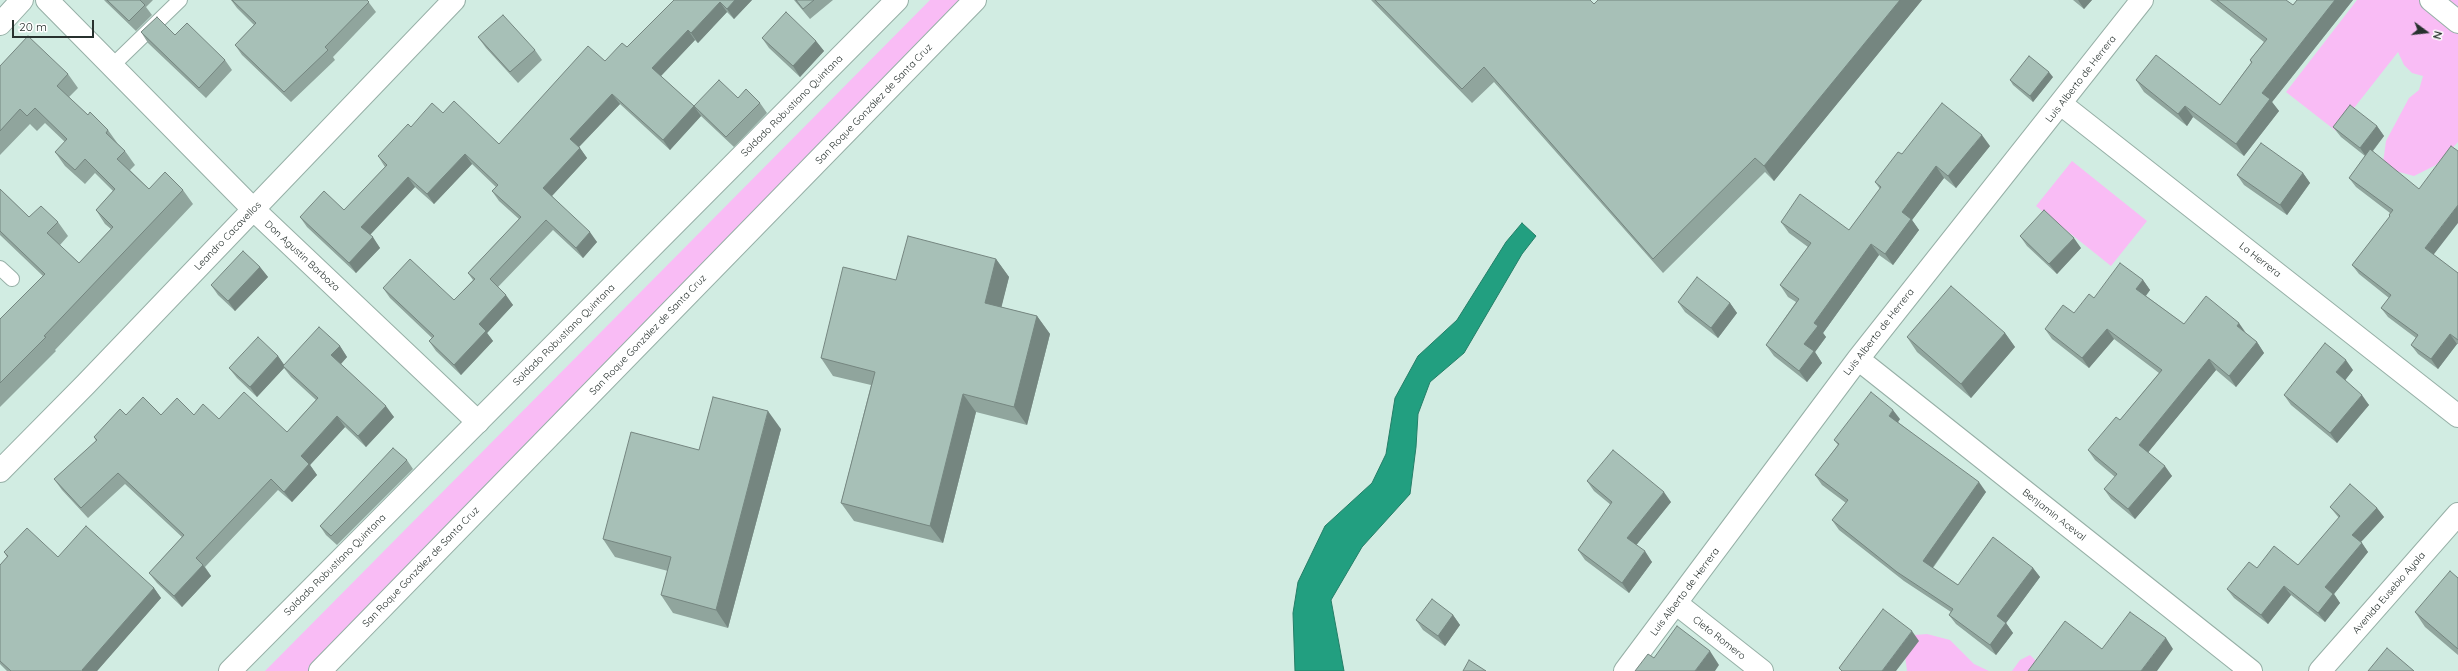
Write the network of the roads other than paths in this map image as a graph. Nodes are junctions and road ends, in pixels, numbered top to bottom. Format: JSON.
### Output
{"nodes":[{"id":1,"x":22,"y":0,"type":"edge"},
{"id":2,"x":47,"y":0,"type":"edge"},
{"id":3,"x":180,"y":0,"type":"edge"},
{"id":4,"x":454,"y":0,"type":"edge"},
{"id":5,"x":897,"y":0,"type":"edge"},
{"id":6,"x":975,"y":0,"type":"edge"},
{"id":7,"x":2142,"y":0,"type":"edge"},
{"id":8,"x":2431,"y":0,"type":"edge"},
{"id":9,"x":2458,"y":22,"type":"edge"},
{"id":10,"x":0,"y":24,"type":"edge"},
{"id":11,"x":112,"y":66,"type":"junction"},
{"id":12,"x":2061,"y":104,"type":"junction"},
{"id":13,"x":253,"y":209,"type":"junction"},
{"id":14,"x":0,"y":268,"type":"edge"},
{"id":15,"x":12,"y":279,"type":"dead end"},
{"id":16,"x":1858,"y":359,"type":"junction"},
{"id":17,"x":2458,"y":416,"type":"edge"},
{"id":18,"x":478,"y":422,"type":"junction"},
{"id":19,"x":0,"y":471,"type":"edge"},
{"id":20,"x":2458,"y":514,"type":"edge"},
{"id":21,"x":1677,"y":604,"type":"junction"},
{"id":22,"x":230,"y":671,"type":"edge"},
{"id":23,"x":320,"y":671,"type":"edge"},
{"id":24,"x":1625,"y":671,"type":"edge"},
{"id":25,"x":1762,"y":671,"type":"edge"},
{"id":26,"x":2251,"y":671,"type":"edge"},
{"id":27,"x":2320,"y":671,"type":"edge"}],
"edges":[{"from":1,"to":10,"type":"street"},
{"from":2,"to":11,"type":"street","name":"Don Agustin Barboza"},
{"from":3,"to":11,"type":"lane"},
{"from":4,"to":13,"type":"street","name":"Leandro Cacavellos"},
{"from":5,"to":18,"type":"street","name":"Soldado Robustiano Quintana"},
{"from":6,"to":23,"type":"street","name":"San Roque González de Santa Cruz"},
{"from":7,"to":12,"type":"street","name":"Luis Alberto de Herrera"},
{"from":8,"to":9,"type":"street"},
{"from":11,"to":13,"type":"street","name":"Don Agustin Barboza"},
{"from":12,"to":16,"type":"street","name":"Luis Alberto de Herrera"},
{"from":12,"to":17,"type":"street","name":"La Herrera"},
{"from":13,"to":18,"type":"street","name":"Don Agustin Barboza"},
{"from":13,"to":19,"type":"street","name":"Leandro Cacavellos"},
{"from":14,"to":15,"type":"lane"},
{"from":16,"to":21,"type":"street","name":"Luis Alberto de Herrera"},
{"from":16,"to":26,"type":"street","name":"Benjamin Aceval"},
{"from":18,"to":22,"type":"street","name":"Soldado Robustiano Quintana"},
{"from":20,"to":27,"type":"street","name":"Avenida Eusebio Ayala"},
{"from":21,"to":24,"type":"street","name":"Luis Alberto de Herrera"},
{"from":21,"to":25,"type":"street","name":"Cleto Romero"}]}
